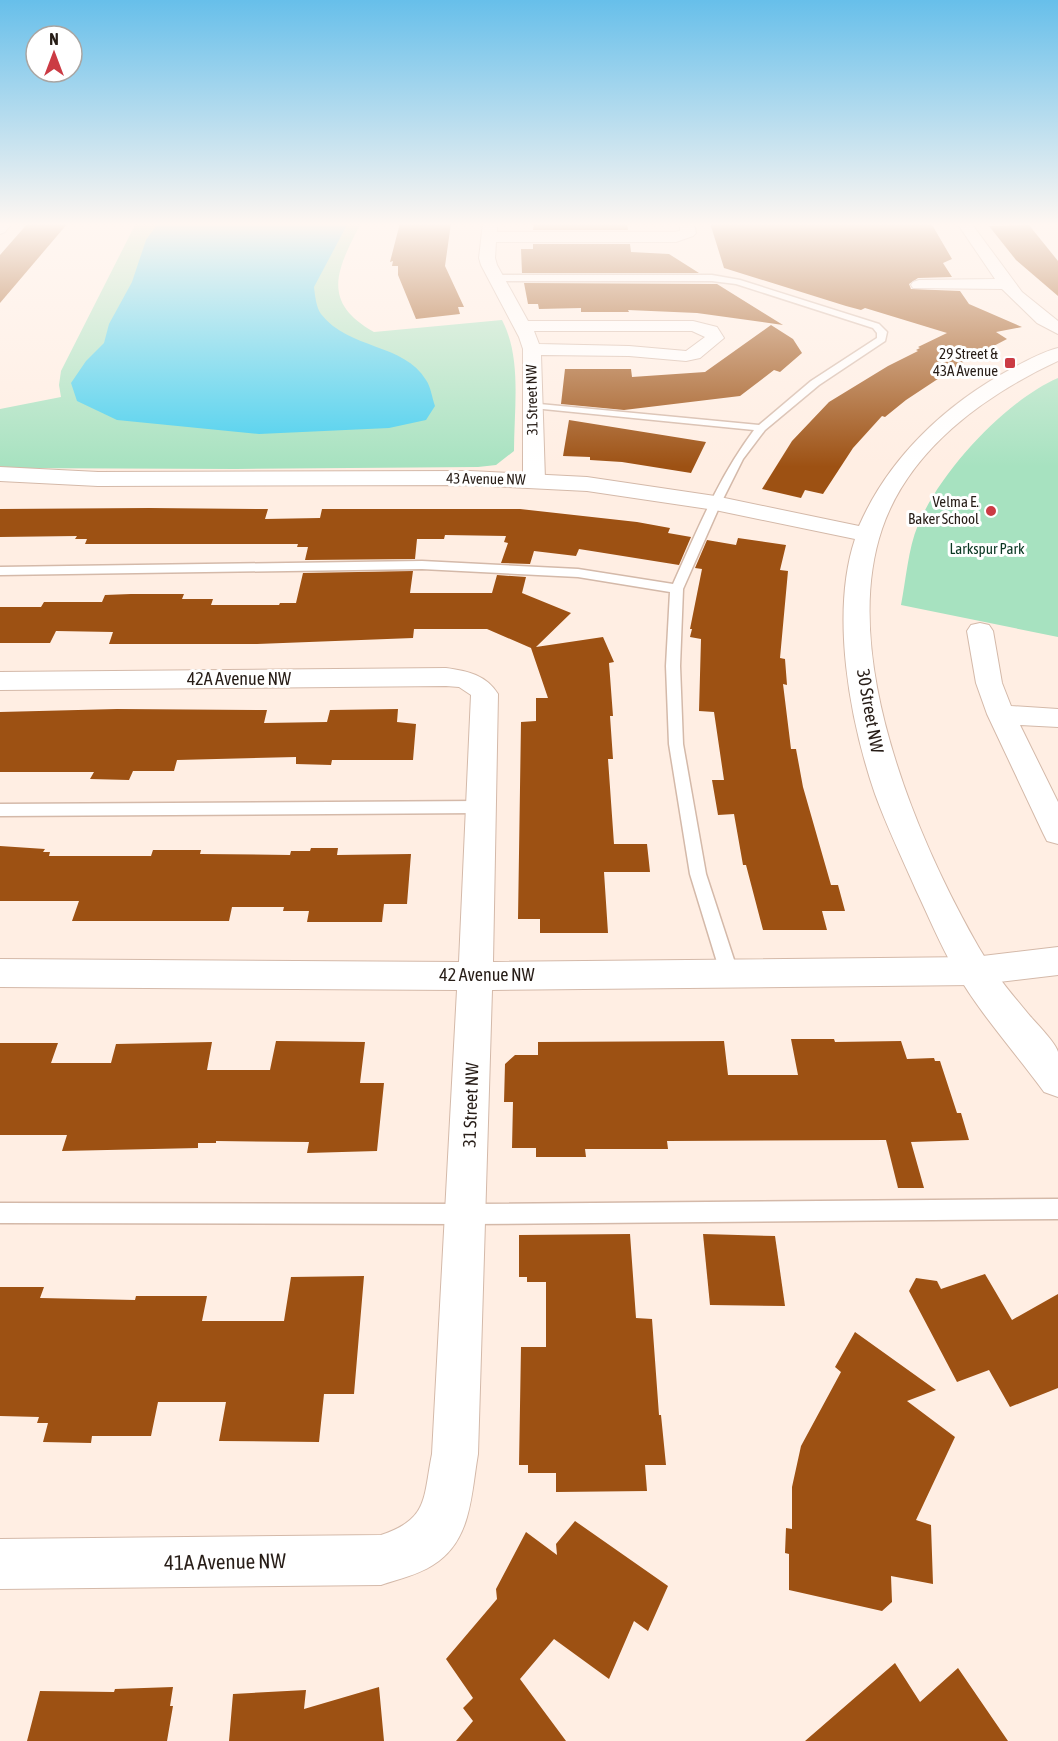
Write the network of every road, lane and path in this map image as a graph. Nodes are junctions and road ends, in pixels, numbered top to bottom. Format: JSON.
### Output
{"nodes":[{"id":1,"x":509,"y":304,"type":"edge"},
{"id":2,"x":807,"y":304,"type":"edge"},
{"id":3,"x":1026,"y":304,"type":"edge"},
{"id":4,"x":521,"y":326,"type":"junction"},
{"id":5,"x":1058,"y":328,"type":"edge"},
{"id":6,"x":531,"y":350,"type":"junction"},
{"id":7,"x":1058,"y":354,"type":"edge"},
{"id":8,"x":533,"y":405,"type":"junction"},
{"id":9,"x":761,"y":428,"type":"junction"},
{"id":10,"x":0,"y":474,"type":"edge"},
{"id":11,"x":98,"y":479,"type":"junction"},
{"id":12,"x":534,"y":480,"type":"junction"},
{"id":13,"x":0,"y":485,"type":"edge"},
{"id":14,"x":715,"y":503,"type":"junction"},
{"id":15,"x":869,"y":535,"type":"junction"},
{"id":16,"x":0,"y":571,"type":"edge"},
{"id":17,"x":676,"y":590,"type":"junction"},
{"id":18,"x":980,"y":632,"type":"dead end"},
{"id":19,"x":0,"y":681,"type":"edge"},
{"id":20,"x":478,"y":684,"type":"joint"},
{"id":21,"x":1001,"y":714,"type":"junction"},
{"id":22,"x":1058,"y":718,"type":"edge"},
{"id":23,"x":480,"y":807,"type":"junction"},
{"id":24,"x":0,"y":810,"type":"edge"},
{"id":25,"x":1058,"y":833,"type":"edge"},
{"id":26,"x":1058,"y":961,"type":"edge"},
{"id":27,"x":974,"y":971,"type":"junction"},
{"id":28,"x":729,"y":972,"type":"junction"},
{"id":29,"x":0,"y":973,"type":"edge"},
{"id":30,"x":476,"y":976,"type":"junction"},
{"id":31,"x":1058,"y":1080,"type":"edge"},
{"id":32,"x":1058,"y":1209,"type":"edge"},
{"id":33,"x":0,"y":1213,"type":"edge"},
{"id":34,"x":467,"y":1214,"type":"junction"},
{"id":35,"x":441,"y":1526,"type":"joint"},
{"id":36,"x":0,"y":1564,"type":"edge"}],
"edges":[{"from":1,"to":4,"type":"street","name":"31 Street NW"},
{"from":2,"to":9,"type":"lane"},
{"from":3,"to":5,"type":"street"},
{"from":4,"to":6,"type":"street","name":"31 Street NW"},
{"from":4,"to":6,"type":"street"},
{"from":6,"to":8,"type":"street","name":"31 Street NW"},
{"from":7,"to":15,"type":"street","name":"30 Street NW"},
{"from":8,"to":9,"type":"lane"},
{"from":8,"to":12,"type":"street","name":"31 Street NW"},
{"from":9,"to":14,"type":"lane"},
{"from":10,"to":11,"type":"street","name":"43 Avenue NW"},
{"from":11,"to":12,"type":"street","name":"43 Avenue NW"},
{"from":11,"to":13,"type":"street","name":"43 Avenue NW"},
{"from":12,"to":14,"type":"street","name":"43 Avenue NW"},
{"from":14,"to":15,"type":"street","name":"43 Avenue NW"},
{"from":14,"to":17,"type":"lane"},
{"from":15,"to":27,"type":"street","name":"30 Street NW"},
{"from":16,"to":17,"type":"lane"},
{"from":17,"to":28,"type":"lane"},
{"from":18,"to":21,"type":"street"},
{"from":19,"to":20,"type":"street","name":"42A Avenue NW"},
{"from":20,"to":23,"type":"street","name":"31 Street NW"},
{"from":21,"to":22,"type":"street"},
{"from":21,"to":25,"type":"street"},
{"from":23,"to":24,"type":"lane"},
{"from":23,"to":30,"type":"street","name":"31 Street NW"},
{"from":26,"to":27,"type":"street","name":"42 Avenue NW"},
{"from":27,"to":28,"type":"street","name":"42 Avenue NW"},
{"from":27,"to":31,"type":"street","name":"30 Street NW"},
{"from":28,"to":30,"type":"street","name":"42 Avenue NW"},
{"from":29,"to":30,"type":"street","name":"42 Avenue NW"},
{"from":30,"to":34,"type":"street","name":"31 Street NW"},
{"from":32,"to":34,"type":"lane"},
{"from":33,"to":34,"type":"lane"},
{"from":34,"to":35,"type":"street","name":"31 Street NW"},
{"from":35,"to":36,"type":"street","name":"41A Avenue NW"}]}
